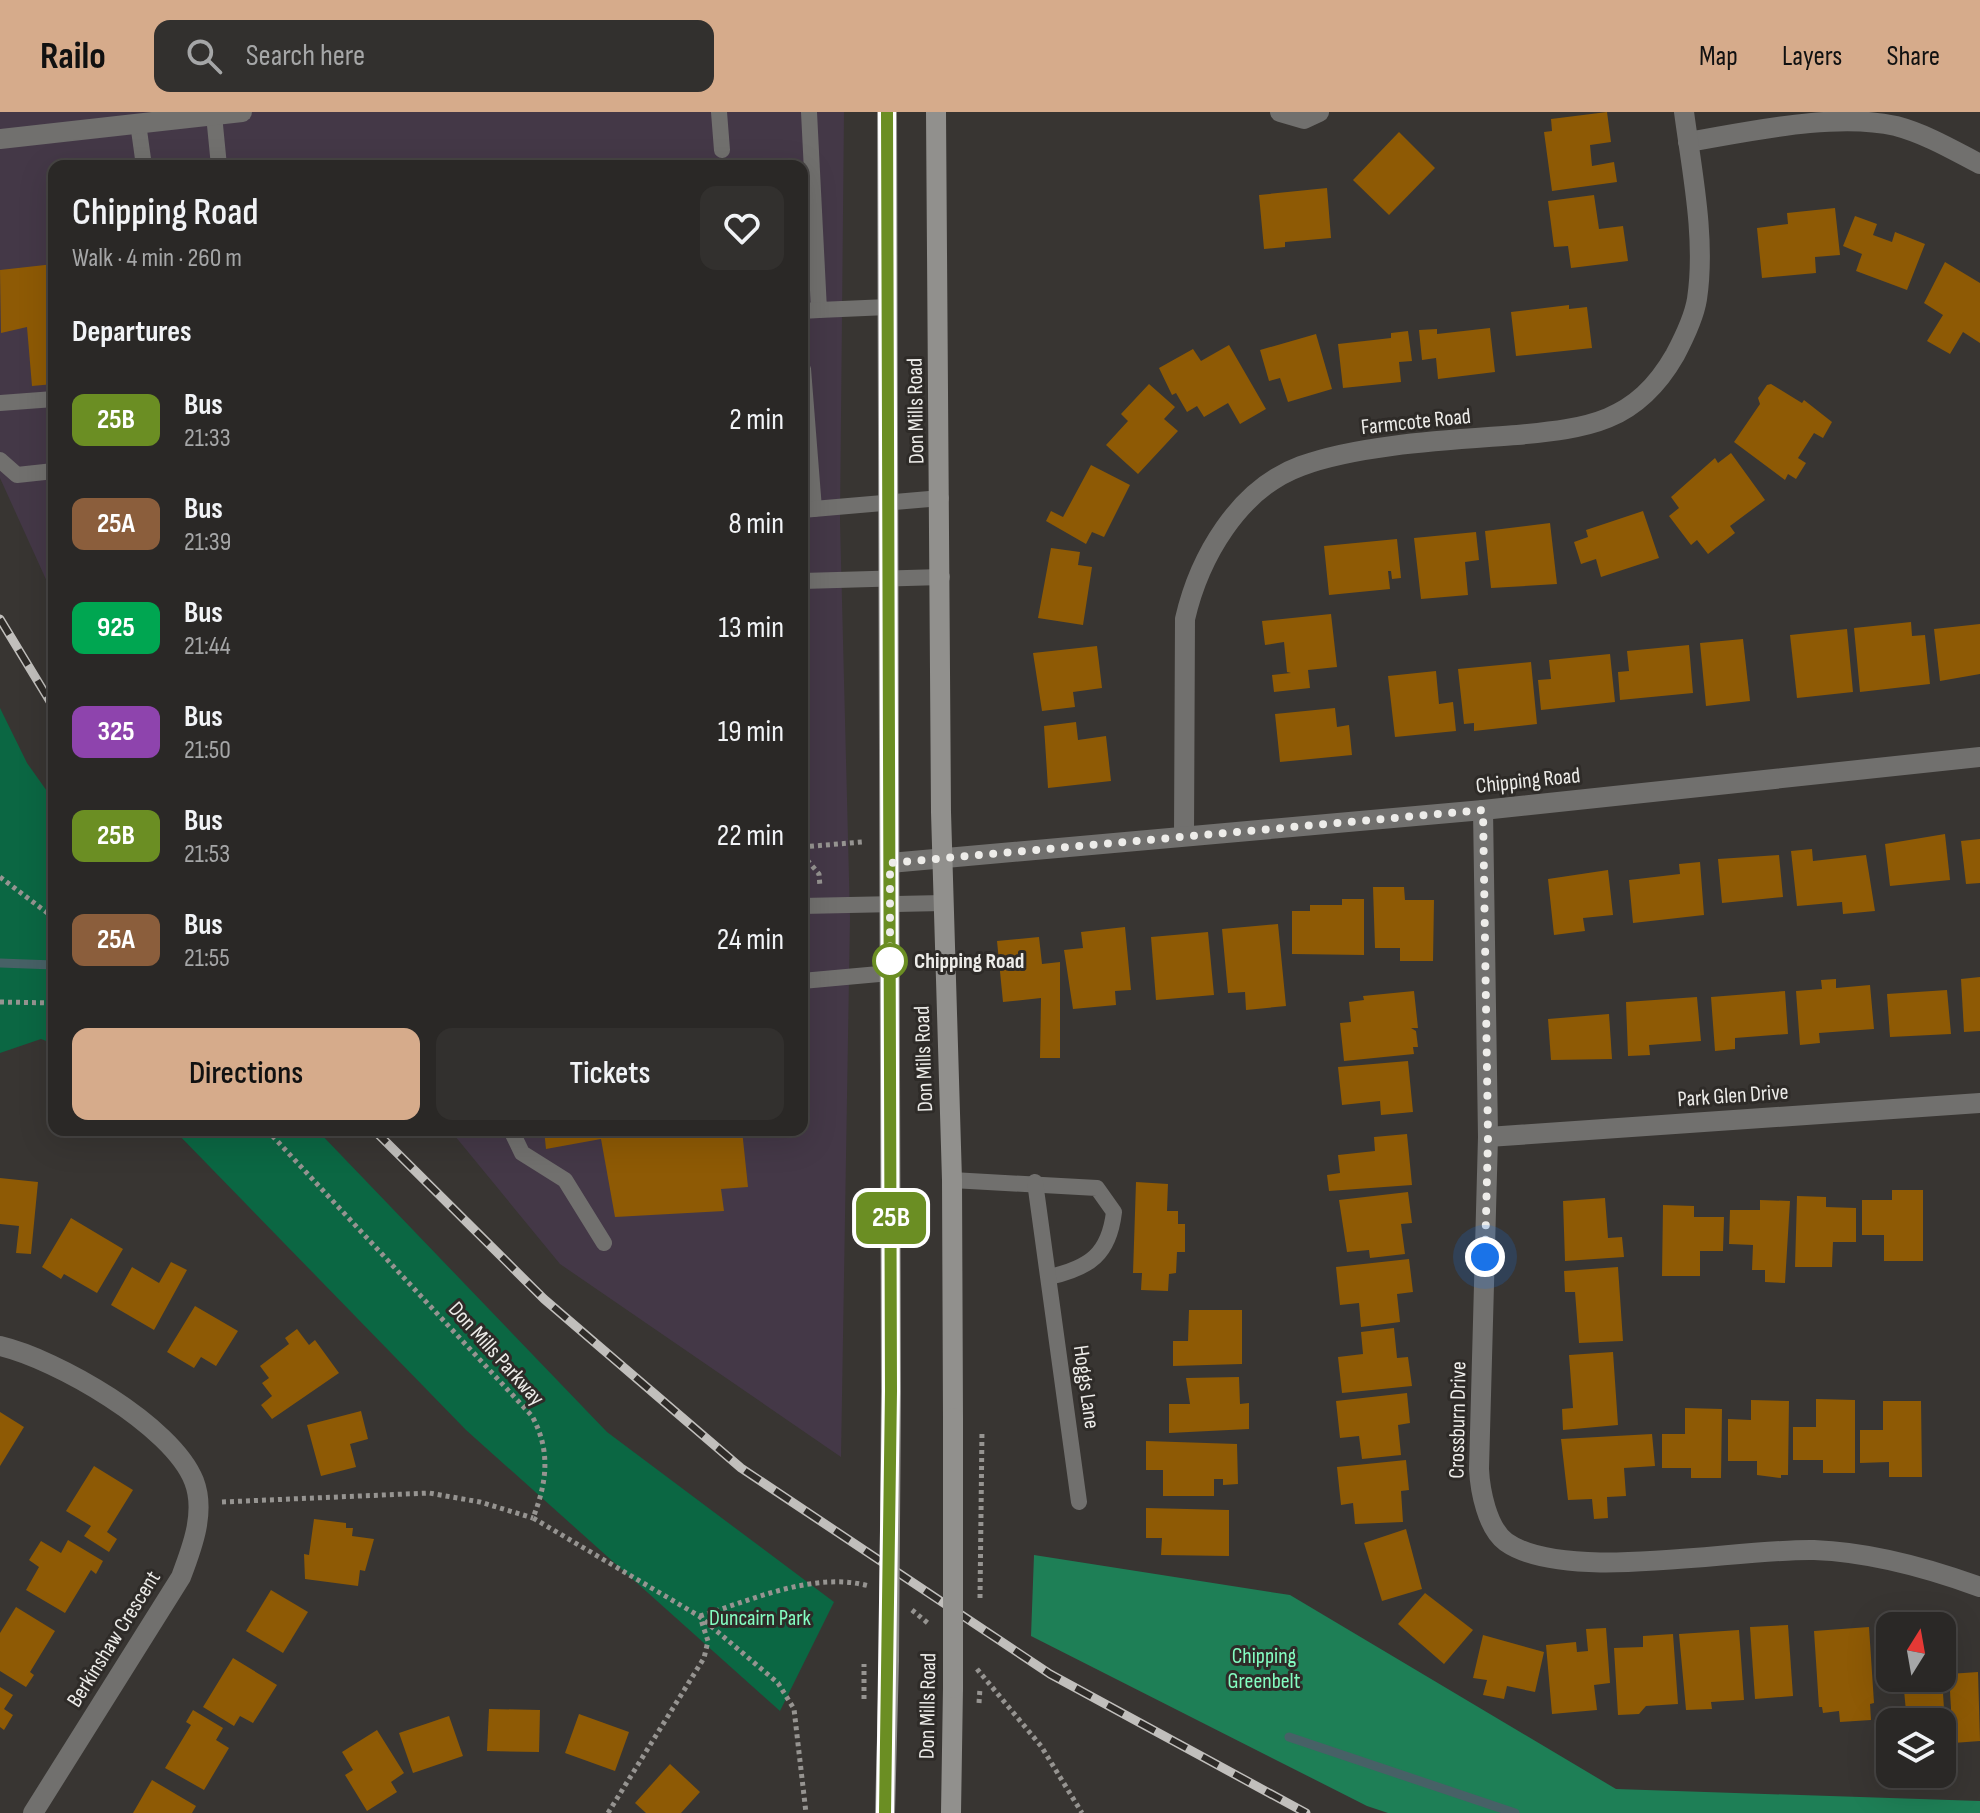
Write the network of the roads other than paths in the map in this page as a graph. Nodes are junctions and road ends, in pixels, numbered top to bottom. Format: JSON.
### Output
{"nodes":[{"id":1,"x":242,"y":112,"type":"edge"},
{"id":2,"x":719,"y":112,"type":"edge"},
{"id":3,"x":809,"y":112,"type":"edge"},
{"id":4,"x":887,"y":112,"type":"edge"},
{"id":5,"x":936,"y":112,"type":"edge"},
{"id":6,"x":1280,"y":112,"type":"edge"},
{"id":7,"x":1319,"y":112,"type":"edge"},
{"id":8,"x":1684,"y":112,"type":"edge"},
{"id":9,"x":214,"y":115,"type":"junction"},
{"id":10,"x":138,"y":123,"type":"junction"},
{"id":11,"x":0,"y":139,"type":"edge"},
{"id":12,"x":1688,"y":142,"type":"junction"},
{"id":13,"x":722,"y":150,"type":"dead end"},
{"id":14,"x":143,"y":160,"type":"edge"},
{"id":15,"x":218,"y":160,"type":"edge"},
{"id":16,"x":1980,"y":164,"type":"edge"},
{"id":17,"x":888,"y":307,"type":"junction"},
{"id":18,"x":810,"y":310,"type":"edge"},
{"id":19,"x":48,"y":399,"type":"edge"},
{"id":20,"x":0,"y":403,"type":"edge"},
{"id":21,"x":0,"y":460,"type":"edge"},
{"id":22,"x":48,"y":472,"type":"edge"},
{"id":23,"x":941,"y":498,"type":"junction"},
{"id":24,"x":889,"y":501,"type":"junction"},
{"id":25,"x":808,"y":509,"type":"edge"},
{"id":26,"x":942,"y":577,"type":"junction"},
{"id":27,"x":889,"y":578,"type":"junction"},
{"id":28,"x":808,"y":581,"type":"edge"},
{"id":29,"x":1980,"y":757,"type":"edge"},
{"id":30,"x":1483,"y":810,"type":"junction"},
{"id":31,"x":1184,"y":835,"type":"junction"},
{"id":32,"x":942,"y":859,"type":"junction"},
{"id":33,"x":890,"y":863,"type":"junction"},
{"id":34,"x":890,"y":902,"type":"junction"},
{"id":35,"x":943,"y":903,"type":"junction"},
{"id":36,"x":808,"y":906,"type":"edge"},
{"id":37,"x":890,"y":973,"type":"junction"},
{"id":38,"x":808,"y":980,"type":"edge"},
{"id":39,"x":1980,"y":1103,"type":"edge"},
{"id":40,"x":514,"y":1136,"type":"edge"},
{"id":41,"x":1488,"y":1137,"type":"junction"},
{"id":42,"x":952,"y":1180,"type":"junction"},
{"id":43,"x":1035,"y":1182,"type":"junction"},
{"id":44,"x":604,"y":1243,"type":"dead end"},
{"id":45,"x":1049,"y":1277,"type":"junction"},
{"id":46,"x":0,"y":1346,"type":"edge"},
{"id":47,"x":1079,"y":1502,"type":"dead end"},
{"id":48,"x":1980,"y":1587,"type":"edge"},
{"id":49,"x":33,"y":1813,"type":"edge"},
{"id":50,"x":885,"y":1813,"type":"edge"},
{"id":51,"x":951,"y":1813,"type":"edge"}],
"edges":[{"from":1,"to":9,"type":"street"},
{"from":2,"to":13,"type":"lane"},
{"from":3,"to":18,"type":"lane"},
{"from":4,"to":17,"type":"main road","name":"Don Mills Road"},
{"from":5,"to":23,"type":"main road","name":"Don Mills Road"},
{"from":6,"to":7,"type":"street"},
{"from":8,"to":12,"type":"street","name":"Farmcote Road"},
{"from":9,"to":10,"type":"street"},
{"from":9,"to":15,"type":"lane"},
{"from":10,"to":11,"type":"street"},
{"from":10,"to":14,"type":"lane"},
{"from":12,"to":16,"type":"street"},
{"from":12,"to":31,"type":"street","name":"Farmcote Road"},
{"from":17,"to":18,"type":"lane"},
{"from":17,"to":24,"type":"main road","name":"Don Mills Road"},
{"from":19,"to":20,"type":"lane"},
{"from":21,"to":22,"type":"lane"},
{"from":23,"to":24,"type":"lane"},
{"from":23,"to":26,"type":"main road","name":"Don Mills Road"},
{"from":24,"to":25,"type":"lane"},
{"from":24,"to":27,"type":"main road","name":"Don Mills Road"},
{"from":26,"to":27,"type":"lane"},
{"from":26,"to":32,"type":"main road","name":"Don Mills Road"},
{"from":27,"to":28,"type":"lane"},
{"from":27,"to":33,"type":"main road","name":"Don Mills Road"},
{"from":29,"to":30,"type":"street","name":"Chipping Road"},
{"from":30,"to":31,"type":"street","name":"Chipping Road"},
{"from":30,"to":41,"type":"street","name":"Crossburn Drive"},
{"from":31,"to":32,"type":"street","name":"Chipping Road"},
{"from":32,"to":33,"type":"street","name":"Chipping Road"},
{"from":32,"to":35,"type":"main road","name":"Don Mills Road"},
{"from":33,"to":34,"type":"main road","name":"Don Mills Road"},
{"from":34,"to":35,"type":"lane"},
{"from":34,"to":36,"type":"lane"},
{"from":34,"to":37,"type":"main road","name":"Don Mills Road"},
{"from":35,"to":42,"type":"main road","name":"Don Mills Road"},
{"from":37,"to":38,"type":"lane"},
{"from":37,"to":50,"type":"main road","name":"Don Mills Road","bridge":true},
{"from":39,"to":41,"type":"street","name":"Park Glen Drive"},
{"from":40,"to":44,"type":"lane"},
{"from":41,"to":48,"type":"street","name":"Crossburn Drive"},
{"from":42,"to":43,"type":"lane"},
{"from":42,"to":51,"type":"main road","name":"Don Mills Road","bridge":true},
{"from":43,"to":45,"type":"lane","name":"Hoggs Lane"},
{"from":43,"to":45,"type":"lane"},
{"from":45,"to":47,"type":"lane","name":"Hoggs Lane"},
{"from":46,"to":49,"type":"street","name":"Berkinshaw Crescent"}]}
